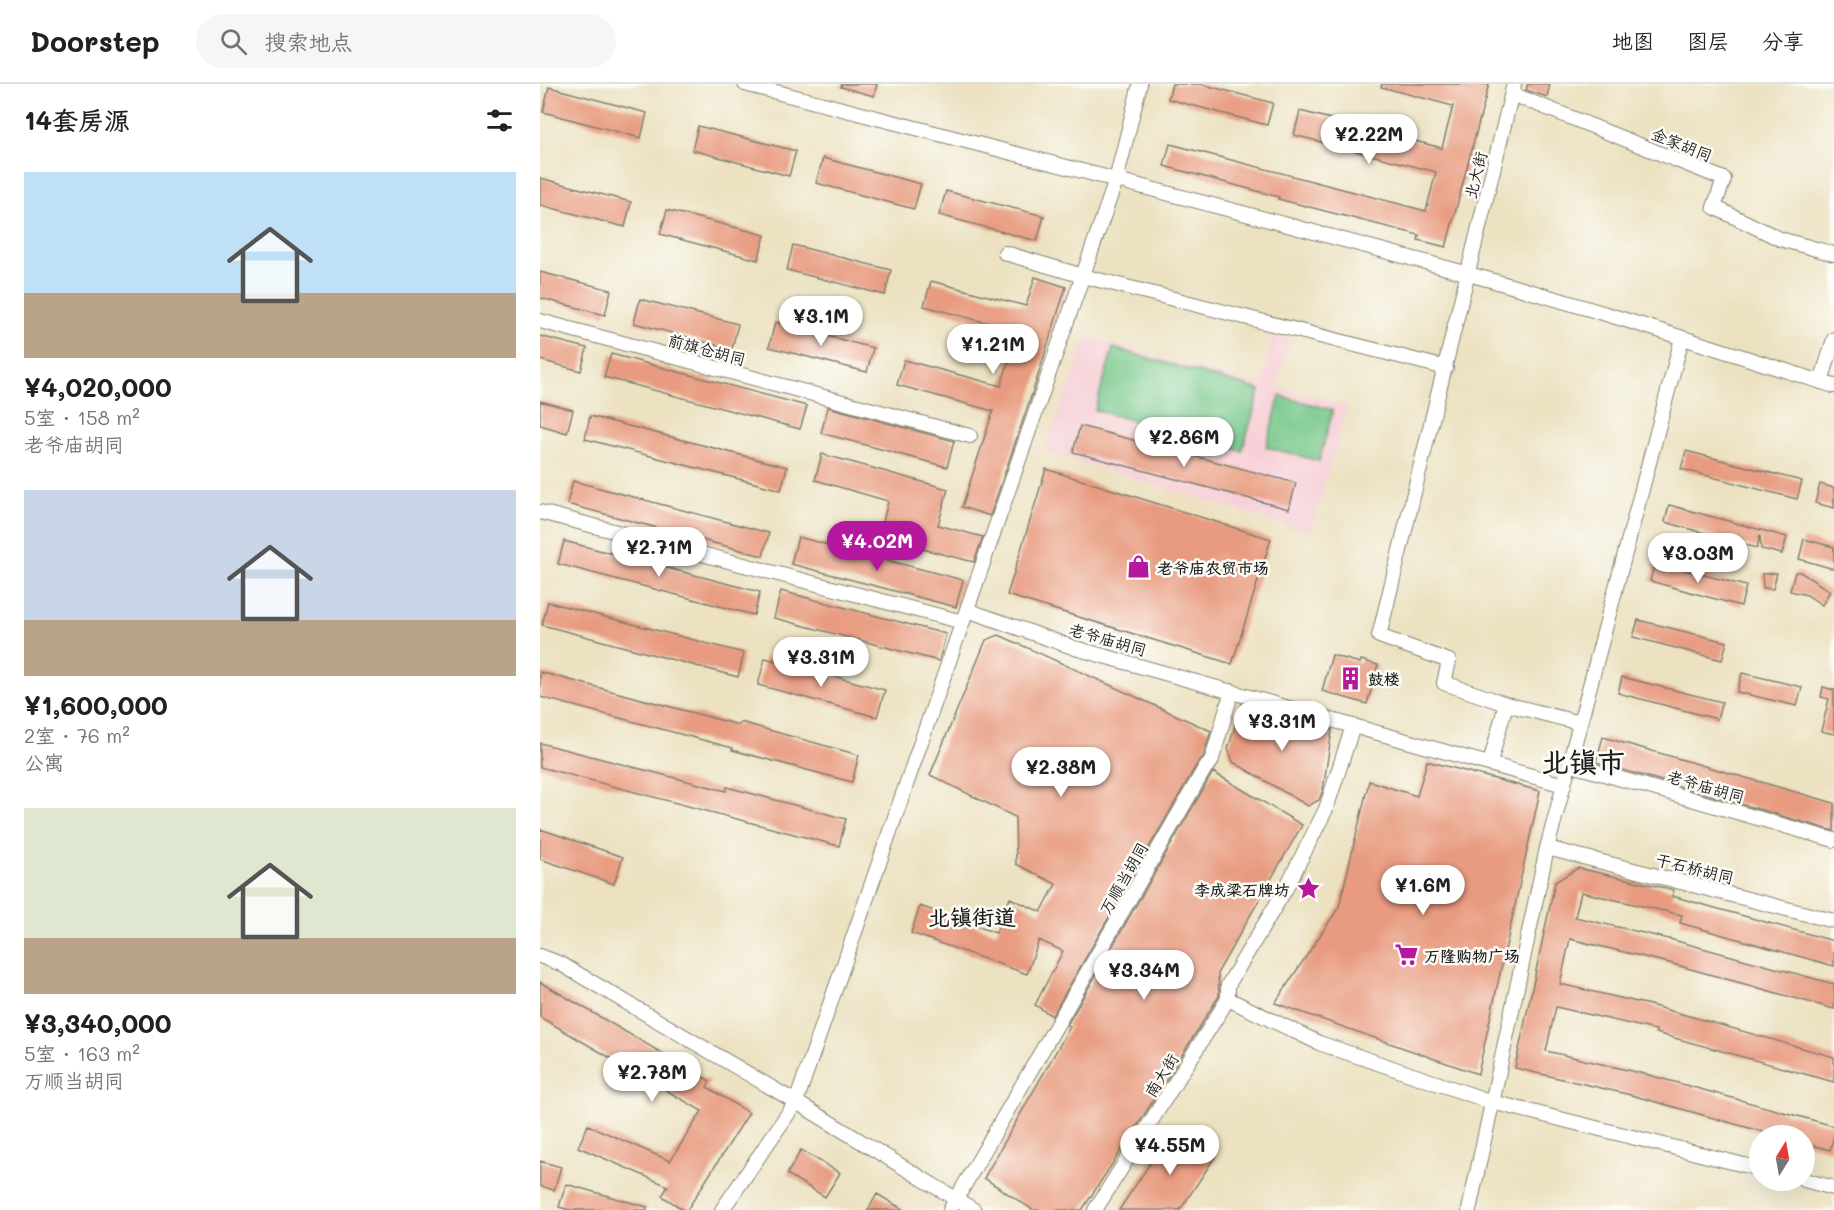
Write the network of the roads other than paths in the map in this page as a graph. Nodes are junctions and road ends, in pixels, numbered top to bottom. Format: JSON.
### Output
{"nodes":[{"id":1,"x":747,"y":84,"type":"edge"},
{"id":2,"x":1140,"y":84,"type":"edge"},
{"id":3,"x":1513,"y":89,"type":"edge"},
{"id":4,"x":1116,"y":180,"type":"junction"},
{"id":5,"x":1005,"y":253,"type":"dead end"},
{"id":6,"x":1834,"y":254,"type":"edge"},
{"id":7,"x":1467,"y":274,"type":"junction"},
{"id":8,"x":1083,"y":276,"type":"junction"},
{"id":9,"x":540,"y":321,"type":"edge"},
{"id":10,"x":1682,"y":338,"type":"junction"},
{"id":11,"x":1834,"y":339,"type":"edge"},
{"id":12,"x":1446,"y":368,"type":"junction"},
{"id":13,"x":1828,"y":384,"type":"edge"},
{"id":14,"x":970,"y":436,"type":"dead end"},
{"id":15,"x":540,"y":512,"type":"edge"},
{"id":16,"x":965,"y":616,"type":"junction"},
{"id":17,"x":1237,"y":692,"type":"junction"},
{"id":18,"x":1506,"y":704,"type":"junction"},
{"id":19,"x":1580,"y":723,"type":"junction"},
{"id":20,"x":1353,"y":726,"type":"junction"},
{"id":21,"x":1490,"y":763,"type":"junction"},
{"id":22,"x":1569,"y":764,"type":"junction"},
{"id":23,"x":1564,"y":785,"type":"junction"},
{"id":24,"x":1834,"y":840,"type":"edge"},
{"id":25,"x":1547,"y":848,"type":"junction"},
{"id":26,"x":1834,"y":921,"type":"edge"},
{"id":27,"x":540,"y":956,"type":"edge"},
{"id":28,"x":1228,"y":992,"type":"junction"},
{"id":29,"x":796,"y":1102,"type":"junction"},
{"id":30,"x":1492,"y":1102,"type":"junction"},
{"id":31,"x":1749,"y":1166,"type":"edge"},
{"id":32,"x":1815,"y":1183,"type":"edge"},
{"id":33,"x":1834,"y":1188,"type":"edge"},
{"id":34,"x":954,"y":1205,"type":"edge"},
{"id":35,"x":722,"y":1210,"type":"edge"},
{"id":36,"x":974,"y":1210,"type":"edge"},
{"id":37,"x":1095,"y":1210,"type":"edge"},
{"id":38,"x":1469,"y":1210,"type":"edge"}],
"edges":[{"from":1,"to":4,"type":"street"},
{"from":2,"to":4,"type":"street"},
{"from":3,"to":6,"type":"street","name":"金家胡同"},
{"from":3,"to":7,"type":"street","name":"北大街"},
{"from":4,"to":7,"type":"street"},
{"from":4,"to":8,"type":"street"},
{"from":5,"to":8,"type":"street"},
{"from":7,"to":10,"type":"street"},
{"from":7,"to":12,"type":"street","name":"北大街"},
{"from":8,"to":12,"type":"street"},
{"from":8,"to":16,"type":"street"},
{"from":9,"to":14,"type":"street","name":"前旗仓胡同"},
{"from":10,"to":13,"type":"street"},
{"from":10,"to":19,"type":"street"},
{"from":11,"to":13,"type":"street"},
{"from":12,"to":18,"type":"street","name":"北大街"},
{"from":15,"to":16,"type":"street","name":"老爷庙胡同"},
{"from":16,"to":17,"type":"street","name":"老爷庙胡同"},
{"from":16,"to":29,"type":"street"},
{"from":17,"to":20,"type":"street","name":"老爷庙胡同"},
{"from":17,"to":34,"type":"street","name":"万顺当胡同"},
{"from":18,"to":19,"type":"street"},
{"from":18,"to":21,"type":"street"},
{"from":19,"to":22,"type":"street"},
{"from":20,"to":21,"type":"street","name":"老爷庙胡同"},
{"from":20,"to":28,"type":"street","name":"南大街"},
{"from":21,"to":23,"type":"street","name":"老爷庙胡同"},
{"from":22,"to":23,"type":"street"},
{"from":22,"to":24,"type":"street","name":"老爷庙胡同"},
{"from":23,"to":25,"type":"street"},
{"from":25,"to":26,"type":"street","name":"干石桥胡同"},
{"from":25,"to":30,"type":"street"},
{"from":27,"to":29,"type":"street"},
{"from":28,"to":30,"type":"street"},
{"from":28,"to":37,"type":"street","name":"南大街"},
{"from":29,"to":34,"type":"street"},
{"from":29,"to":35,"type":"street"},
{"from":30,"to":31,"type":"street"},
{"from":30,"to":38,"type":"street"},
{"from":32,"to":33,"type":"street"},
{"from":34,"to":36,"type":"street"}]}
